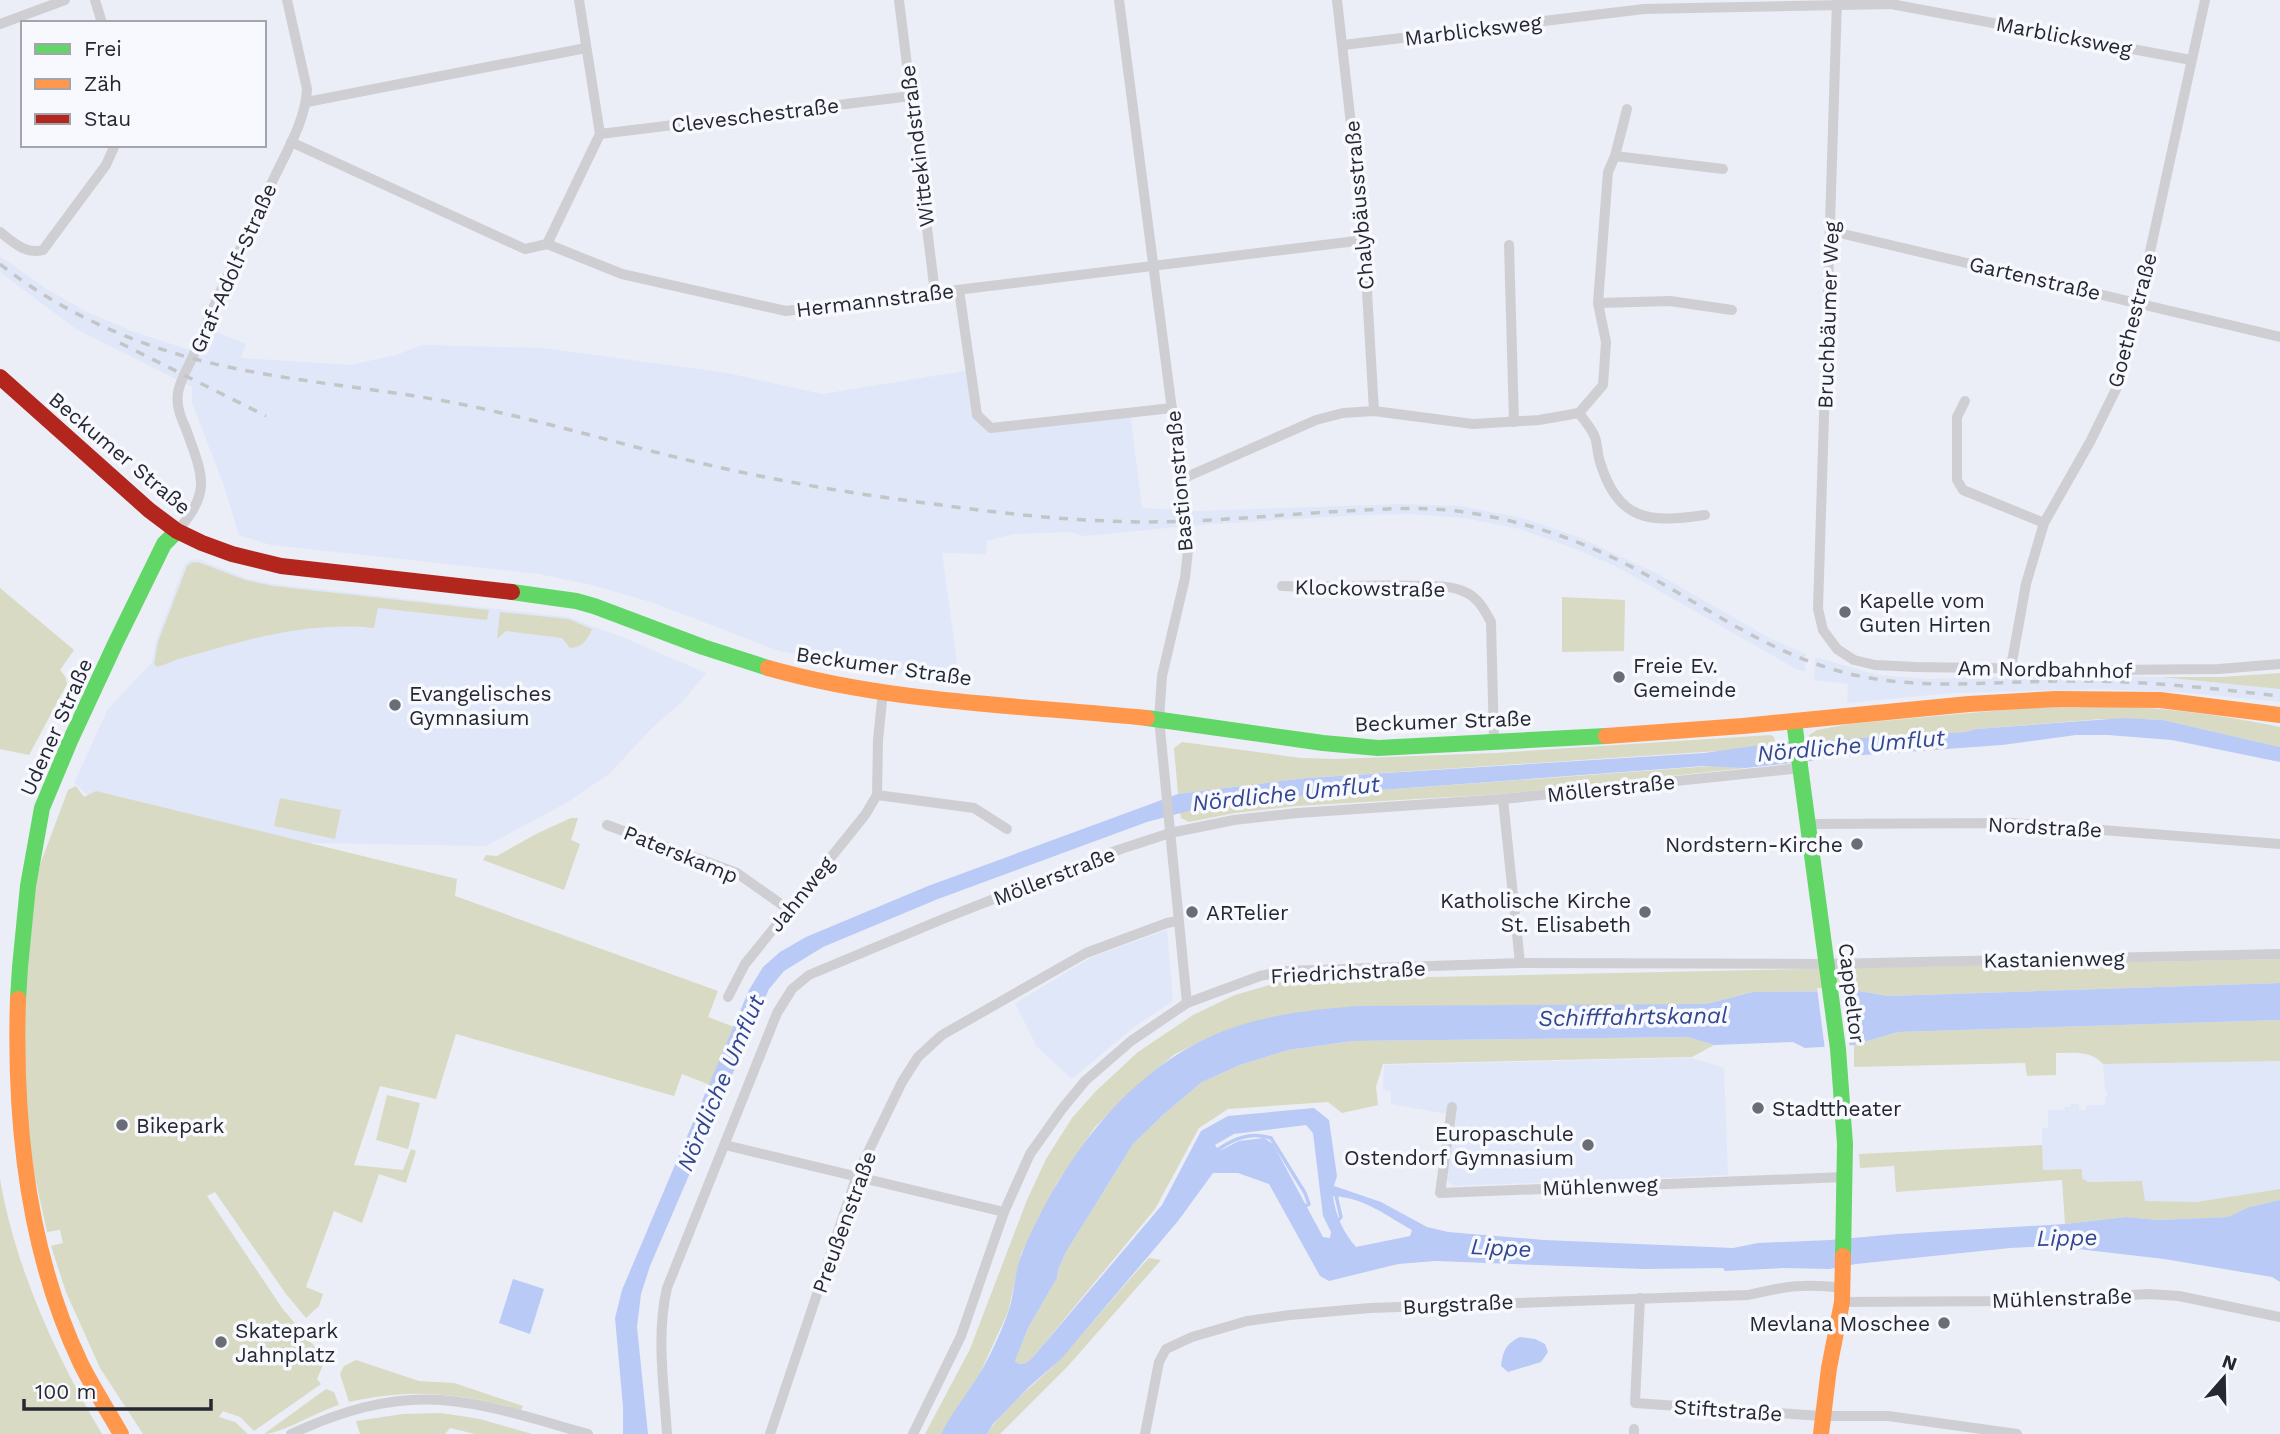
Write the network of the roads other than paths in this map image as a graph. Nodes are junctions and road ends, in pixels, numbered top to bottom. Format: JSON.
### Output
{"nodes":[{"id":1,"x":65,"y":0,"type":"edge"},
{"id":2,"x":95,"y":0,"type":"edge"},
{"id":3,"x":286,"y":0,"type":"edge"},
{"id":4,"x":579,"y":0,"type":"edge"},
{"id":5,"x":899,"y":0,"type":"edge"},
{"id":6,"x":1119,"y":0,"type":"edge"},
{"id":7,"x":1337,"y":0,"type":"edge"},
{"id":8,"x":2205,"y":0,"type":"edge"},
{"id":9,"x":1837,"y":2,"type":"edge"},
{"id":10,"x":1643,"y":5,"type":"edge"},
{"id":11,"x":101,"y":21,"type":"edge"},
{"id":12,"x":0,"y":24,"type":"edge"},
{"id":13,"x":1343,"y":45,"type":"junction"},
{"id":14,"x":586,"y":48,"type":"junction"},
{"id":15,"x":2191,"y":60,"type":"junction"},
{"id":16,"x":911,"y":96,"type":"junction"},
{"id":17,"x":307,"y":102,"type":"junction"},
{"id":18,"x":1627,"y":109,"type":"dead end"},
{"id":19,"x":600,"y":134,"type":"junction"},
{"id":20,"x":291,"y":142,"type":"junction"},
{"id":21,"x":114,"y":147,"type":"edge"},
{"id":22,"x":1615,"y":156,"type":"junction"},
{"id":23,"x":1723,"y":169,"type":"dead end"},
{"id":24,"x":1831,"y":231,"type":"junction"},
{"id":25,"x":0,"y":233,"type":"edge"},
{"id":26,"x":1364,"y":240,"type":"junction"},
{"id":27,"x":547,"y":244,"type":"junction"},
{"id":28,"x":1509,"y":244,"type":"dead end"},
{"id":29,"x":1153,"y":265,"type":"junction"},
{"id":30,"x":959,"y":290,"type":"junction"},
{"id":31,"x":934,"y":293,"type":"junction"},
{"id":32,"x":2139,"y":302,"type":"junction"},
{"id":33,"x":1598,"y":303,"type":"junction"},
{"id":34,"x":1732,"y":310,"type":"dead end"},
{"id":35,"x":2280,"y":337,"type":"edge"},
{"id":36,"x":0,"y":377,"type":"edge"},
{"id":37,"x":1965,"y":401,"type":"dead end"},
{"id":38,"x":1172,"y":408,"type":"junction"},
{"id":39,"x":1374,"y":411,"type":"junction"},
{"id":40,"x":1579,"y":413,"type":"junction"},
{"id":41,"x":1514,"y":422,"type":"junction"},
{"id":42,"x":1182,"y":479,"type":"junction"},
{"id":43,"x":1705,"y":515,"type":"dead end"},
{"id":44,"x":2044,"y":523,"type":"junction"},
{"id":45,"x":177,"y":531,"type":"junction"},
{"id":46,"x":1282,"y":586,"type":"dead end"},
{"id":47,"x":1823,"y":630,"type":"joint"},
{"id":48,"x":2280,"y":664,"type":"edge"},
{"id":49,"x":2011,"y":667,"type":"junction"},
{"id":50,"x":883,"y":691,"type":"junction"},
{"id":51,"x":2280,"y":716,"type":"edge"},
{"id":52,"x":1159,"y":719,"type":"junction"},
{"id":53,"x":1794,"y":721,"type":"junction"},
{"id":54,"x":1494,"y":742,"type":"junction"},
{"id":55,"x":1800,"y":765,"type":"junction"},
{"id":56,"x":877,"y":795,"type":"junction"},
{"id":57,"x":1503,"y":799,"type":"junction"},
{"id":58,"x":1808,"y":824,"type":"junction"},
{"id":59,"x":607,"y":825,"type":"dead end"},
{"id":60,"x":1170,"y":828,"type":"junction"},
{"id":61,"x":1007,"y":830,"type":"dead end"},
{"id":62,"x":2280,"y":844,"type":"edge"},
{"id":63,"x":788,"y":909,"type":"junction"},
{"id":64,"x":1178,"y":921,"type":"junction"},
{"id":65,"x":2280,"y":954,"type":"edge"},
{"id":66,"x":1520,"y":963,"type":"junction"},
{"id":67,"x":1828,"y":964,"type":"junction"},
{"id":68,"x":728,"y":997,"type":"dead end"},
{"id":69,"x":1187,"y":1003,"type":"junction"},
{"id":70,"x":1452,"y":1107,"type":"dead end"},
{"id":71,"x":725,"y":1144,"type":"junction"},
{"id":72,"x":857,"y":1175,"type":"junction"},
{"id":73,"x":1845,"y":1177,"type":"junction"},
{"id":74,"x":1004,"y":1212,"type":"junction"},
{"id":75,"x":1842,"y":1295,"type":"junction"},
{"id":76,"x":1640,"y":1298,"type":"junction"},
{"id":77,"x":2280,"y":1317,"type":"edge"},
{"id":78,"x":1822,"y":1416,"type":"junction"},
{"id":79,"x":121,"y":1434,"type":"edge"},
{"id":80,"x":291,"y":1434,"type":"edge"},
{"id":81,"x":588,"y":1434,"type":"edge"},
{"id":82,"x":667,"y":1434,"type":"edge"},
{"id":83,"x":770,"y":1434,"type":"edge"},
{"id":84,"x":913,"y":1434,"type":"edge"},
{"id":85,"x":1145,"y":1434,"type":"edge"},
{"id":86,"x":1821,"y":1434,"type":"edge"},
{"id":87,"x":2017,"y":1434,"type":"edge"}],
"edges":[{"from":1,"to":12,"type":"street"},
{"from":2,"to":11,"type":"street"},
{"from":3,"to":17,"type":"street"},
{"from":4,"to":14,"type":"street"},
{"from":5,"to":16,"type":"street","name":"Wittekindstraße"},
{"from":6,"to":29,"type":"street","name":"Bastionstraße"},
{"from":7,"to":13,"type":"street","name":"Chalybäusstraße"},
{"from":8,"to":15,"type":"street","name":"Goethestraße"},
{"from":9,"to":10,"type":"street","name":"Marblicksweg"},
{"from":9,"to":15,"type":"street","name":"Marblicksweg"},
{"from":9,"to":24,"type":"street","name":"Bruchbäumer Weg"},
{"from":10,"to":13,"type":"street","name":"Marblicksweg"},
{"from":13,"to":26,"type":"street","name":"Chalybäusstraße"},
{"from":14,"to":17,"type":"street"},
{"from":14,"to":19,"type":"street"},
{"from":15,"to":32,"type":"street","name":"Goethestraße"},
{"from":16,"to":19,"type":"street","name":"Cleveschestraße"},
{"from":16,"to":31,"type":"street","name":"Wittekindstraße"},
{"from":17,"to":20,"type":"street","name":"Graf-Adolf-Straße"},
{"from":18,"to":22,"type":"street"},
{"from":19,"to":27,"type":"street"},
{"from":20,"to":27,"type":"street","name":"Hermannstraße"},
{"from":20,"to":45,"type":"street","name":"Graf-Adolf-Straße"},
{"from":21,"to":25,"type":"street"},
{"from":22,"to":23,"type":"street"},
{"from":22,"to":33,"type":"street"},
{"from":24,"to":32,"type":"street","name":"Gartenstraße"},
{"from":24,"to":47,"type":"street","name":"Bruchbäumer Weg"},
{"from":26,"to":29,"type":"street","name":"Hermannstraße"},
{"from":26,"to":39,"type":"street","name":"Chalybäusstraße"},
{"from":27,"to":31,"type":"street","name":"Hermannstraße"},
{"from":28,"to":41,"type":"street"},
{"from":29,"to":30,"type":"street","name":"Hermannstraße"},
{"from":29,"to":38,"type":"street","name":"Bastionstraße"},
{"from":30,"to":31,"type":"street","name":"Hermannstraße"},
{"from":30,"to":38,"type":"street"},
{"from":32,"to":35,"type":"street","name":"Gartenstraße"},
{"from":32,"to":44,"type":"street","name":"Goethestraße"},
{"from":33,"to":34,"type":"street"},
{"from":33,"to":40,"type":"street"},
{"from":36,"to":45,"type":"main road","name":"Beckumer Straße"},
{"from":37,"to":44,"type":"street"},
{"from":38,"to":42,"type":"street","name":"Bastionstraße"},
{"from":39,"to":41,"type":"street"},
{"from":39,"to":42,"type":"street"},
{"from":40,"to":41,"type":"street"},
{"from":40,"to":43,"type":"street"},
{"from":42,"to":52,"type":"street","name":"Bastionstraße"},
{"from":44,"to":49,"type":"street","name":"Goethestraße"},
{"from":45,"to":50,"type":"main road","name":"Beckumer Straße"},
{"from":45,"to":79,"type":"main road","name":"Udener Straße"},
{"from":46,"to":54,"type":"street","name":"Klockowstraße"},
{"from":47,"to":49,"type":"street","name":"Am Nordbahnhof"},
{"from":48,"to":49,"type":"street","name":"Am Nordbahnhof"},
{"from":50,"to":52,"type":"main road","name":"Beckumer Straße"},
{"from":50,"to":56,"type":"street"},
{"from":51,"to":53,"type":"main road","name":"Beckumer Straße"},
{"from":52,"to":54,"type":"main road","name":"Beckumer Straße"},
{"from":52,"to":60,"type":"street","name":"Bastionstraße"},
{"from":53,"to":54,"type":"main road","name":"Beckumer Straße"},
{"from":53,"to":55,"type":"main road","name":"Cappeltor"},
{"from":55,"to":57,"type":"street","name":"Möllerstraße"},
{"from":55,"to":58,"type":"main road","name":"Cappeltor"},
{"from":56,"to":61,"type":"street"},
{"from":56,"to":63,"type":"street","name":"Jahnweg"},
{"from":57,"to":60,"type":"street","name":"Möllerstraße"},
{"from":57,"to":66,"type":"street"},
{"from":58,"to":62,"type":"street","name":"Nordstraße"},
{"from":58,"to":67,"type":"main road","name":"Cappeltor"},
{"from":59,"to":63,"type":"street","name":"Paterskamp"},
{"from":60,"to":64,"type":"street","name":"Bastionstraße"},
{"from":60,"to":71,"type":"street","name":"Möllerstraße"},
{"from":63,"to":68,"type":"street","name":"Jahnweg"},
{"from":64,"to":69,"type":"street","name":"Bastionstraße"},
{"from":64,"to":72,"type":"street","name":"Preußenstraße"},
{"from":65,"to":67,"type":"street","name":"Kastanienweg"},
{"from":66,"to":67,"type":"street","name":"Friedrichstraße"},
{"from":66,"to":69,"type":"street","name":"Friedrichstraße"},
{"from":67,"to":73,"type":"main road","name":"Cappeltor"},
{"from":69,"to":74,"type":"street","name":"Friedrichstraße"},
{"from":70,"to":73,"type":"street","name":"Mühlenweg"},
{"from":71,"to":72,"type":"street"},
{"from":71,"to":82,"type":"street","name":"Möllerstraße"},
{"from":72,"to":74,"type":"street"},
{"from":72,"to":83,"type":"street","name":"Preußenstraße"},
{"from":73,"to":75,"type":"main road","name":"Cappeltor"},
{"from":74,"to":84,"type":"street","name":"Friedrichstraße"},
{"from":75,"to":76,"type":"street","name":"Burgstraße"},
{"from":75,"to":77,"type":"street","name":"Mühlenstraße"},
{"from":75,"to":78,"type":"main road","name":"Cappeltor"},
{"from":76,"to":78,"type":"street","name":"Stiftstraße"},
{"from":76,"to":85,"type":"street","name":"Burgstraße"},
{"from":78,"to":86,"type":"main road","name":"Cappeltor"},
{"from":78,"to":87,"type":"street","name":"Stiftstraße"},
{"from":80,"to":81,"type":"street"}]}
